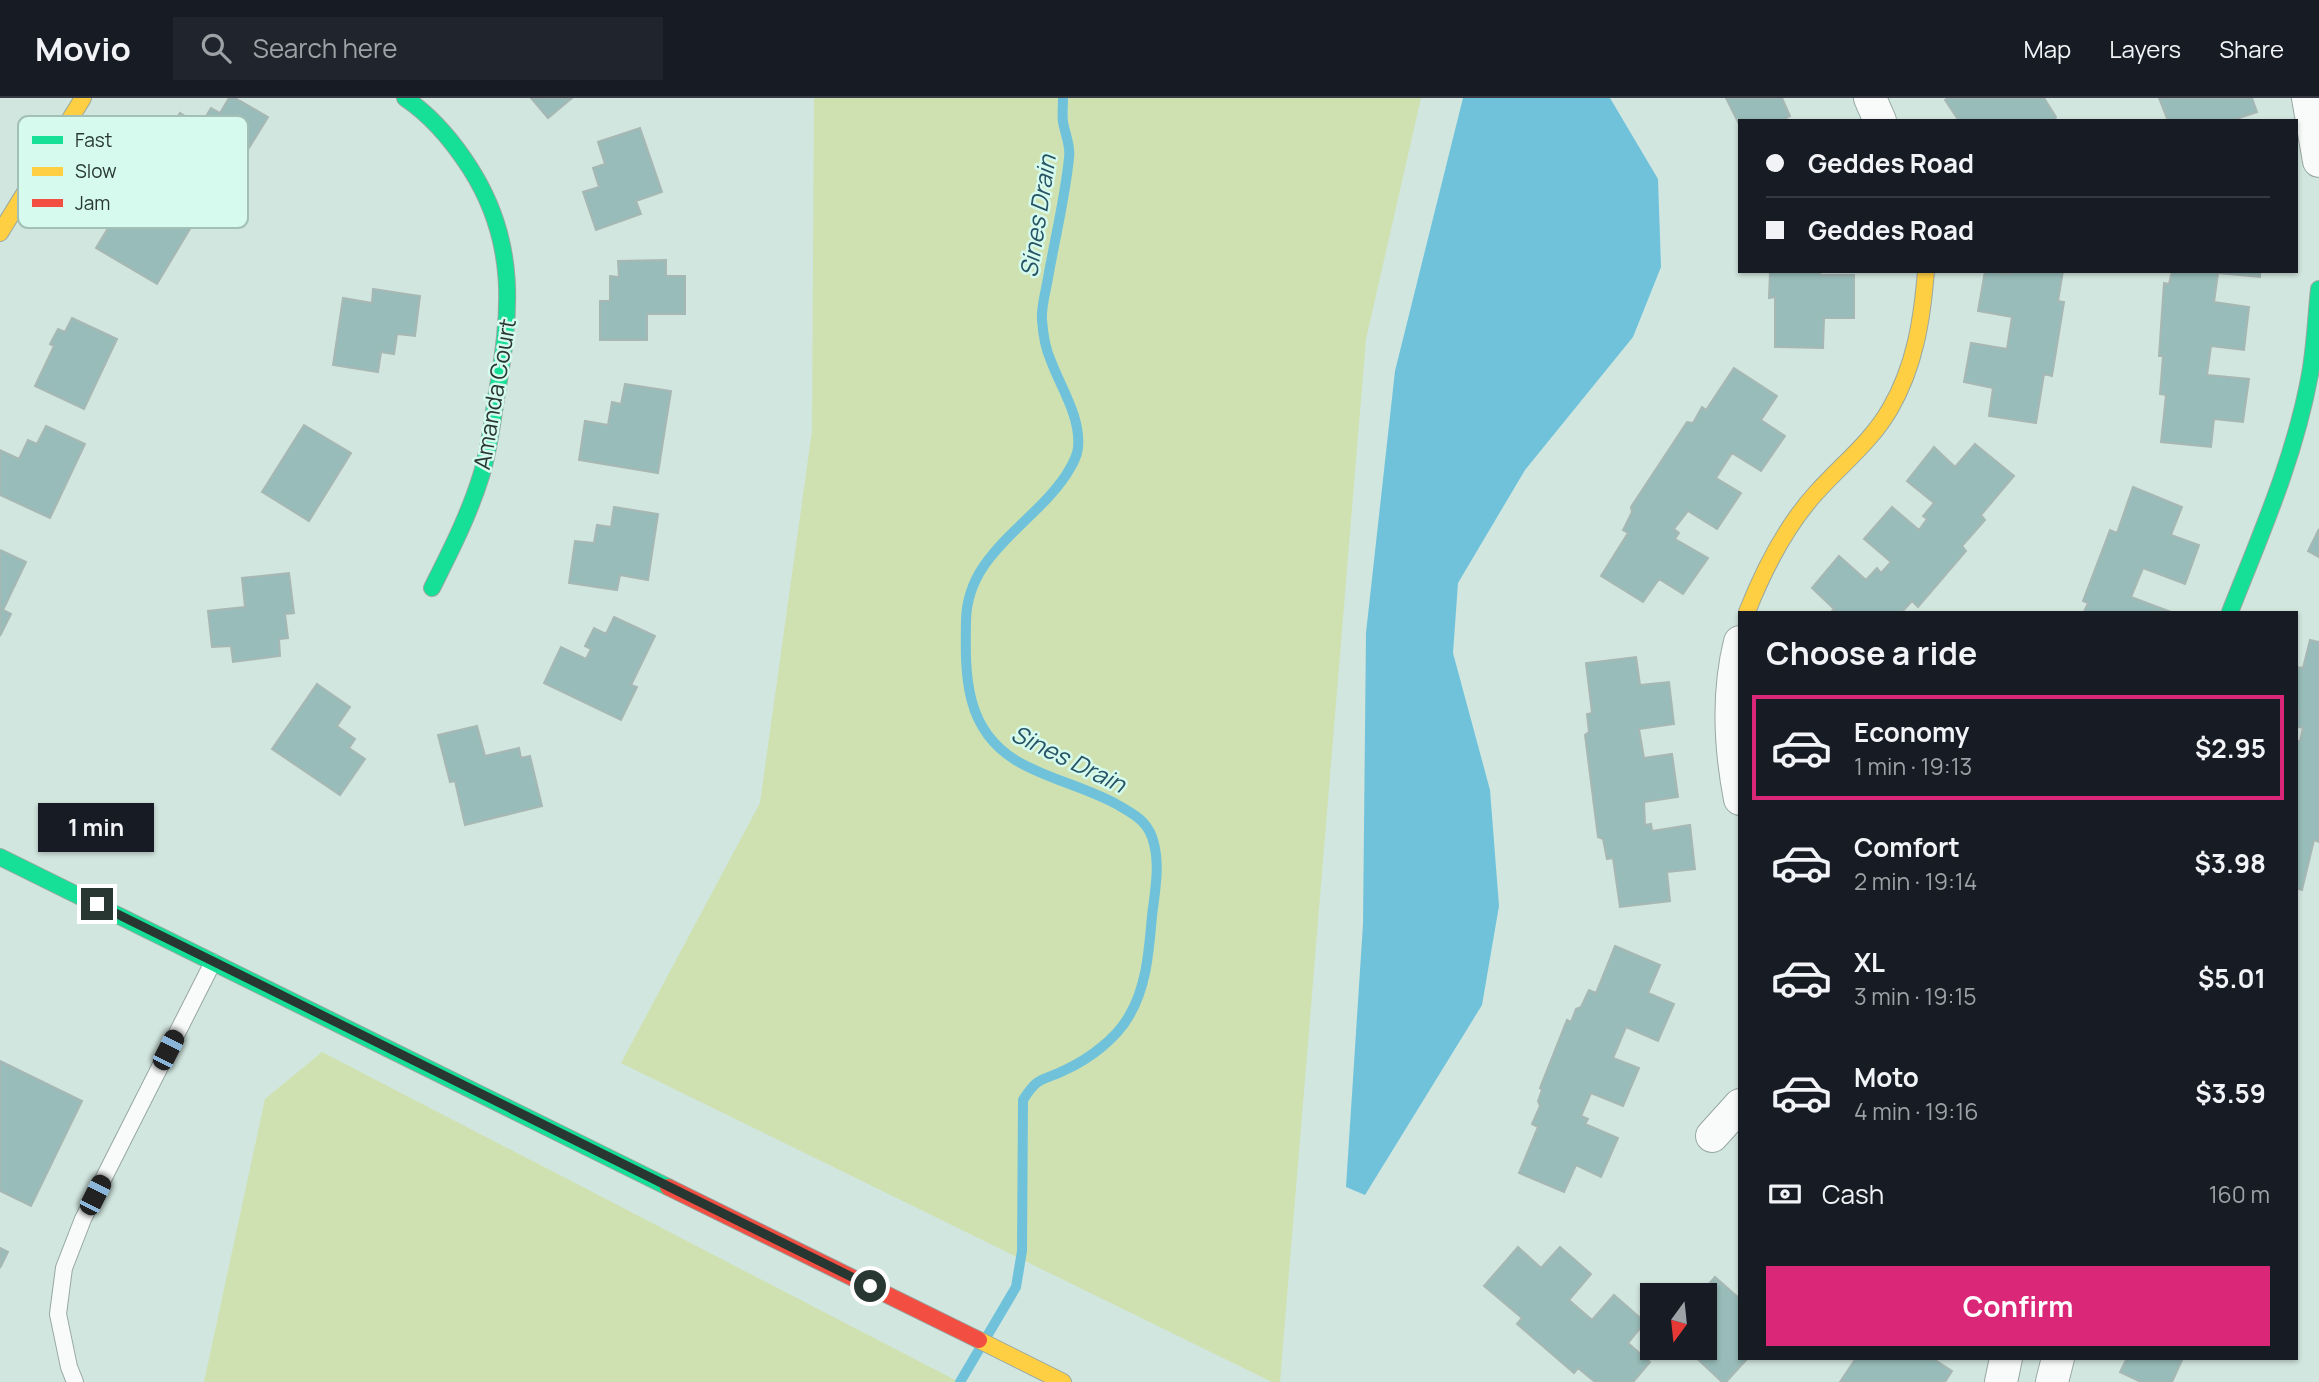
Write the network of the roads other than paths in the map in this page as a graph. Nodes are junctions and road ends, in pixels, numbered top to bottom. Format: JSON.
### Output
{"nodes":[{"id":1,"x":83,"y":98,"type":"edge"},
{"id":2,"x":405,"y":98,"type":"edge"},
{"id":3,"x":1870,"y":98,"type":"edge"},
{"id":4,"x":2309,"y":99,"type":"edge"},
{"id":5,"x":72,"y":116,"type":"edge"},
{"id":6,"x":1879,"y":119,"type":"edge"},
{"id":7,"x":2319,"y":161,"type":"edge"},
{"id":8,"x":18,"y":204,"type":"edge"},
{"id":9,"x":0,"y":233,"type":"edge"},
{"id":10,"x":1926,"y":273,"type":"edge"},
{"id":11,"x":2319,"y":289,"type":"edge"},
{"id":12,"x":432,"y":588,"type":"dead end"},
{"id":13,"x":1747,"y":611,"type":"edge"},
{"id":14,"x":2230,"y":611,"type":"edge"},
{"id":15,"x":1738,"y":652,"type":"edge"},
{"id":16,"x":1738,"y":790,"type":"edge"},
{"id":17,"x":0,"y":857,"type":"edge"},
{"id":18,"x":213,"y":962,"type":"junction"},
{"id":19,"x":1738,"y":1107,"type":"edge"},
{"id":20,"x":1712,"y":1136,"type":"dead end"},
{"id":21,"x":2006,"y":1360,"type":"edge"},
{"id":22,"x":2057,"y":1360,"type":"edge"},
{"id":23,"x":75,"y":1382,"type":"edge"},
{"id":24,"x":1063,"y":1382,"type":"edge"},
{"id":25,"x":2001,"y":1382,"type":"edge"},
{"id":26,"x":2052,"y":1382,"type":"edge"}],
"edges":[{"from":1,"to":5,"type":"street"},
{"from":2,"to":12,"type":"street","name":"Amanda Court"},
{"from":3,"to":6,"type":"street"},
{"from":4,"to":7,"type":"street"},
{"from":8,"to":9,"type":"street"},
{"from":10,"to":13,"type":"street"},
{"from":11,"to":14,"type":"street"},
{"from":15,"to":16,"type":"street"},
{"from":17,"to":18,"type":"street"},
{"from":18,"to":23,"type":"lane"},
{"from":18,"to":24,"type":"street"},
{"from":19,"to":20,"type":"street"},
{"from":21,"to":25,"type":"street"},
{"from":22,"to":26,"type":"street"}]}
